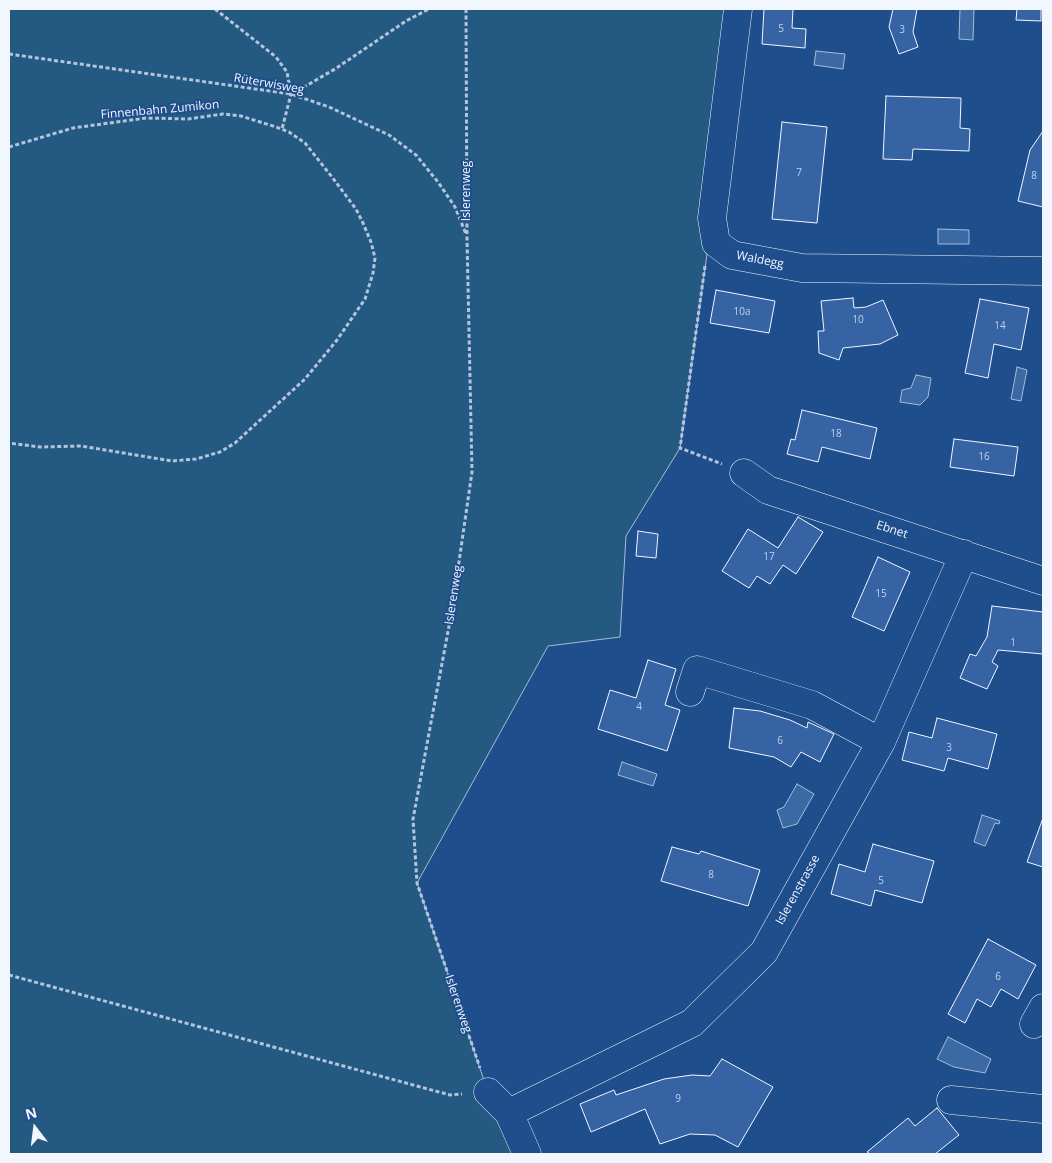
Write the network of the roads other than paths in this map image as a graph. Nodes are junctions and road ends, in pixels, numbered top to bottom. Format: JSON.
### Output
{"nodes":[{"id":1,"x":738,"y":9,"type":"edge"},
{"id":2,"x":1043,"y":271,"type":"edge"},
{"id":3,"x":744,"y":473,"type":"road end"},
{"id":4,"x":964,"y":554,"type":"junction"},
{"id":5,"x":1043,"y":581,"type":"edge"},
{"id":6,"x":690,"y":692,"type":"dead end"},
{"id":7,"x":882,"y":742,"type":"junction"},
{"id":8,"x":488,"y":1092,"type":"road end"},
{"id":9,"x":950,"y":1100,"type":"dead end"},
{"id":10,"x":1043,"y":1109,"type":"edge"},
{"id":11,"x":509,"y":1113,"type":"junction"},
{"id":12,"x":527,"y":1154,"type":"edge"}],
"edges":[{"from":1,"to":2,"type":"street","name":"Waldegg"},
{"from":3,"to":4,"type":"street","name":"Ebnet"},
{"from":4,"to":5,"type":"street","name":"Ebnet"},
{"from":4,"to":7,"type":"street","name":"Islerenstrasse"},
{"from":6,"to":7,"type":"street"},
{"from":7,"to":11,"type":"street","name":"Islerenstrasse"},
{"from":8,"to":11,"type":"street"},
{"from":9,"to":10,"type":"street"},
{"from":11,"to":12,"type":"street"}]}
